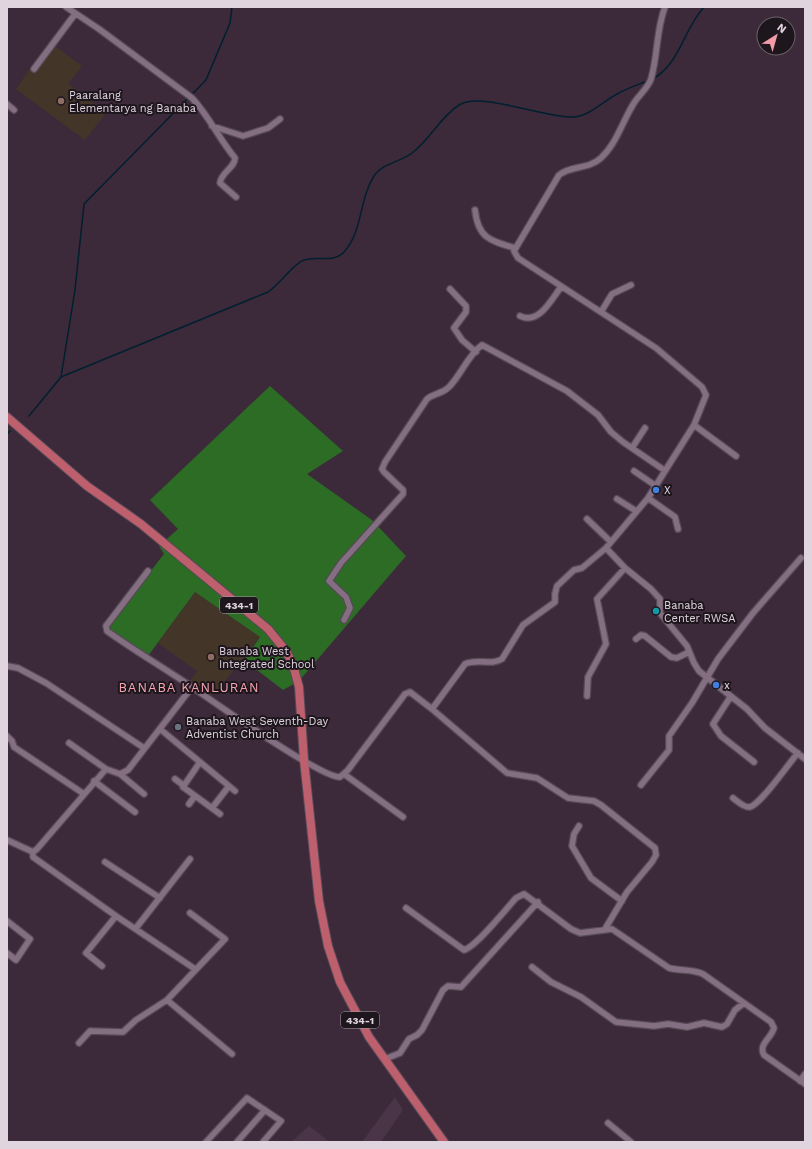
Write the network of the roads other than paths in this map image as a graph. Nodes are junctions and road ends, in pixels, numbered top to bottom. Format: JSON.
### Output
{"nodes":[{"id":1,"x":66,"y":7,"type":"edge"},
{"id":2,"x":665,"y":7,"type":"edge"},
{"id":3,"x":75,"y":14,"type":"junction"},
{"id":4,"x":34,"y":69,"type":"dead end"},
{"id":5,"x":7,"y":104,"type":"edge"},
{"id":6,"x":14,"y":110,"type":"dead end"},
{"id":7,"x":280,"y":119,"type":"dead end"},
{"id":8,"x":212,"y":126,"type":"junction"},
{"id":9,"x":236,"y":196,"type":"dead end"},
{"id":10,"x":475,"y":210,"type":"dead end"},
{"id":11,"x":515,"y":248,"type":"junction"},
{"id":12,"x":631,"y":285,"type":"dead end"},
{"id":13,"x":561,"y":287,"type":"junction"},
{"id":14,"x":450,"y":289,"type":"dead end"},
{"id":15,"x":600,"y":312,"type":"junction"},
{"id":16,"x":520,"y":316,"type":"dead end"},
{"id":17,"x":476,"y":352,"type":"junction"},
{"id":18,"x":7,"y":417,"type":"edge"},
{"id":19,"x":694,"y":425,"type":"junction"},
{"id":20,"x":645,"y":428,"type":"dead end"},
{"id":21,"x":632,"y":448,"type":"junction"},
{"id":22,"x":736,"y":456,"type":"dead end"},
{"id":23,"x":664,"y":470,"type":"junction"},
{"id":24,"x":634,"y":471,"type":"dead end"},
{"id":25,"x":656,"y":486,"type":"junction"},
{"id":26,"x":648,"y":498,"type":"junction"},
{"id":27,"x":617,"y":500,"type":"dead end"},
{"id":28,"x":636,"y":511,"type":"junction"},
{"id":29,"x":586,"y":520,"type":"dead end"},
{"id":30,"x":678,"y":529,"type":"dead end"},
{"id":31,"x":611,"y":542,"type":"junction"},
{"id":32,"x":606,"y":548,"type":"junction"},
{"id":33,"x":801,"y":558,"type":"dead end"},
{"id":34,"x":625,"y":568,"type":"junction"},
{"id":35,"x":148,"y":571,"type":"dead end"},
{"id":36,"x":344,"y":620,"type":"dead end"},
{"id":37,"x":636,"y":639,"type":"dead end"},
{"id":38,"x":689,"y":652,"type":"junction"},
{"id":39,"x":7,"y":666,"type":"edge"},
{"id":40,"x":708,"y":677,"type":"junction"},
{"id":41,"x":192,"y":686,"type":"junction"},
{"id":42,"x":587,"y":696,"type":"dead end"},
{"id":43,"x":731,"y":696,"type":"junction"},
{"id":44,"x":432,"y":709,"type":"junction"},
{"id":45,"x":160,"y":729,"type":"junction"},
{"id":46,"x":7,"y":736,"type":"edge"},
{"id":47,"x":69,"y":743,"type":"dead end"},
{"id":48,"x":144,"y":748,"type":"junction"},
{"id":49,"x":798,"y":753,"type":"junction"},
{"id":50,"x":805,"y":759,"type":"edge"},
{"id":51,"x":304,"y":760,"type":"junction"},
{"id":52,"x":200,"y":762,"type":"junction"},
{"id":53,"x":754,"y":762,"type":"dead end"},
{"id":54,"x":106,"y":769,"type":"junction"},
{"id":55,"x":120,"y":774,"type":"junction"},
{"id":56,"x":344,"y":774,"type":"junction"},
{"id":57,"x":175,"y":779,"type":"dead end"},
{"id":58,"x":94,"y":781,"type":"junction"},
{"id":59,"x":183,"y":785,"type":"junction"},
{"id":60,"x":641,"y":785,"type":"dead end"},
{"id":61,"x":228,"y":786,"type":"junction"},
{"id":62,"x":235,"y":791,"type":"dead end"},
{"id":63,"x":84,"y":794,"type":"junction"},
{"id":64,"x":144,"y":794,"type":"dead end"},
{"id":65,"x":195,"y":796,"type":"junction"},
{"id":66,"x":733,"y":798,"type":"dead end"},
{"id":67,"x":189,"y":804,"type":"dead end"},
{"id":68,"x":212,"y":808,"type":"junction"},
{"id":69,"x":135,"y":812,"type":"dead end"},
{"id":70,"x":220,"y":814,"type":"dead end"},
{"id":71,"x":403,"y":817,"type":"dead end"},
{"id":72,"x":579,"y":826,"type":"dead end"},
{"id":73,"x":7,"y":840,"type":"edge"},
{"id":74,"x":33,"y":852,"type":"junction"},
{"id":75,"x":190,"y":859,"type":"dead end"},
{"id":76,"x":105,"y":862,"type":"dead end"},
{"id":77,"x":160,"y":898,"type":"junction"},
{"id":78,"x":622,"y":901,"type":"junction"},
{"id":79,"x":538,"y":902,"type":"junction"},
{"id":80,"x":406,"y":908,"type":"dead end"},
{"id":81,"x":190,"y":913,"type":"dead end"},
{"id":82,"x":116,"y":916,"type":"junction"},
{"id":83,"x":7,"y":921,"type":"edge"},
{"id":84,"x":136,"y":928,"type":"junction"},
{"id":85,"x":605,"y":929,"type":"junction"},
{"id":86,"x":7,"y":953,"type":"edge"},
{"id":87,"x":102,"y":966,"type":"dead end"},
{"id":88,"x":532,"y":967,"type":"dead end"},
{"id":89,"x":195,"y":969,"type":"junction"},
{"id":90,"x":167,"y":1000,"type":"junction"},
{"id":91,"x":744,"y":1003,"type":"junction"},
{"id":92,"x":79,"y":1043,"type":"dead end"},
{"id":93,"x":232,"y":1054,"type":"dead end"},
{"id":94,"x":385,"y":1059,"type":"junction"},
{"id":95,"x":805,"y":1074,"type":"edge"},
{"id":96,"x":803,"y":1082,"type":"edge"},
{"id":97,"x":265,"y":1110,"type":"junction"},
{"id":98,"x":608,"y":1123,"type":"dead end"},
{"id":99,"x":206,"y":1142,"type":"edge"},
{"id":100,"x":237,"y":1142,"type":"edge"},
{"id":101,"x":263,"y":1142,"type":"edge"},
{"id":102,"x":444,"y":1142,"type":"edge"},
{"id":103,"x":631,"y":1142,"type":"edge"}],
"edges":[{"from":1,"to":3,"type":"street"},
{"from":2,"to":11,"type":"street"},
{"from":3,"to":4,"type":"street"},
{"from":3,"to":8,"type":"street"},
{"from":5,"to":6,"type":"street"},
{"from":7,"to":8,"type":"street"},
{"from":8,"to":9,"type":"street"},
{"from":10,"to":11,"type":"street"},
{"from":11,"to":13,"type":"street"},
{"from":12,"to":15,"type":"street"},
{"from":13,"to":15,"type":"street"},
{"from":13,"to":16,"type":"street"},
{"from":14,"to":17,"type":"street"},
{"from":15,"to":19,"type":"street"},
{"from":17,"to":21,"type":"street"},
{"from":17,"to":36,"type":"street"},
{"from":18,"to":51,"type":"main road","number":"434-1"},
{"from":19,"to":22,"type":"street"},
{"from":19,"to":23,"type":"street"},
{"from":20,"to":21,"type":"street"},
{"from":21,"to":23,"type":"street"},
{"from":23,"to":25,"type":"street"},
{"from":24,"to":25,"type":"street"},
{"from":25,"to":26,"type":"street"},
{"from":26,"to":28,"type":"street"},
{"from":26,"to":30,"type":"street"},
{"from":27,"to":28,"type":"street"},
{"from":28,"to":31,"type":"street"},
{"from":29,"to":31,"type":"street"},
{"from":31,"to":32,"type":"street"},
{"from":32,"to":34,"type":"street"},
{"from":32,"to":44,"type":"street"},
{"from":33,"to":40,"type":"street"},
{"from":34,"to":38,"type":"street"},
{"from":34,"to":42,"type":"street"},
{"from":35,"to":41,"type":"street"},
{"from":37,"to":38,"type":"street"},
{"from":38,"to":40,"type":"street"},
{"from":39,"to":48,"type":"street"},
{"from":40,"to":43,"type":"street"},
{"from":40,"to":60,"type":"street"},
{"from":41,"to":45,"type":"street"},
{"from":41,"to":51,"type":"street"},
{"from":43,"to":49,"type":"street"},
{"from":43,"to":53,"type":"street"},
{"from":44,"to":56,"type":"street"},
{"from":44,"to":78,"type":"street"},
{"from":45,"to":48,"type":"street"},
{"from":45,"to":52,"type":"street"},
{"from":46,"to":63,"type":"street"},
{"from":47,"to":54,"type":"street"},
{"from":48,"to":55,"type":"street"},
{"from":49,"to":50,"type":"street"},
{"from":49,"to":66,"type":"street"},
{"from":51,"to":56,"type":"street"},
{"from":51,"to":94,"type":"main road","number":"434-1"},
{"from":52,"to":59,"type":"street"},
{"from":52,"to":61,"type":"street"},
{"from":54,"to":55,"type":"street"},
{"from":54,"to":58,"type":"street"},
{"from":55,"to":64,"type":"street"},
{"from":56,"to":71,"type":"street"},
{"from":57,"to":59,"type":"street"},
{"from":58,"to":63,"type":"street"},
{"from":58,"to":69,"type":"street"},
{"from":59,"to":65,"type":"street"},
{"from":61,"to":62,"type":"street"},
{"from":61,"to":68,"type":"street"},
{"from":63,"to":74,"type":"street"},
{"from":65,"to":67,"type":"street"},
{"from":65,"to":68,"type":"street"},
{"from":68,"to":70,"type":"street"},
{"from":72,"to":78,"type":"street"},
{"from":73,"to":74,"type":"street"},
{"from":74,"to":82,"type":"street"},
{"from":75,"to":77,"type":"street"},
{"from":76,"to":77,"type":"street"},
{"from":77,"to":84,"type":"street"},
{"from":78,"to":85,"type":"street"},
{"from":79,"to":80,"type":"street"},
{"from":79,"to":85,"type":"street"},
{"from":79,"to":94,"type":"street"},
{"from":81,"to":89,"type":"street"},
{"from":82,"to":84,"type":"street"},
{"from":82,"to":87,"type":"street"},
{"from":83,"to":86,"type":"street"},
{"from":84,"to":89,"type":"street"},
{"from":85,"to":91,"type":"street"},
{"from":88,"to":91,"type":"street"},
{"from":89,"to":90,"type":"street"},
{"from":90,"to":92,"type":"street"},
{"from":90,"to":93,"type":"street"},
{"from":91,"to":96,"type":"street"},
{"from":94,"to":102,"type":"main road","number":"434-1"},
{"from":95,"to":96,"type":"street"},
{"from":97,"to":99,"type":"street"},
{"from":97,"to":100,"type":"street"},
{"from":97,"to":101,"type":"street"},
{"from":98,"to":103,"type":"street"}]}
